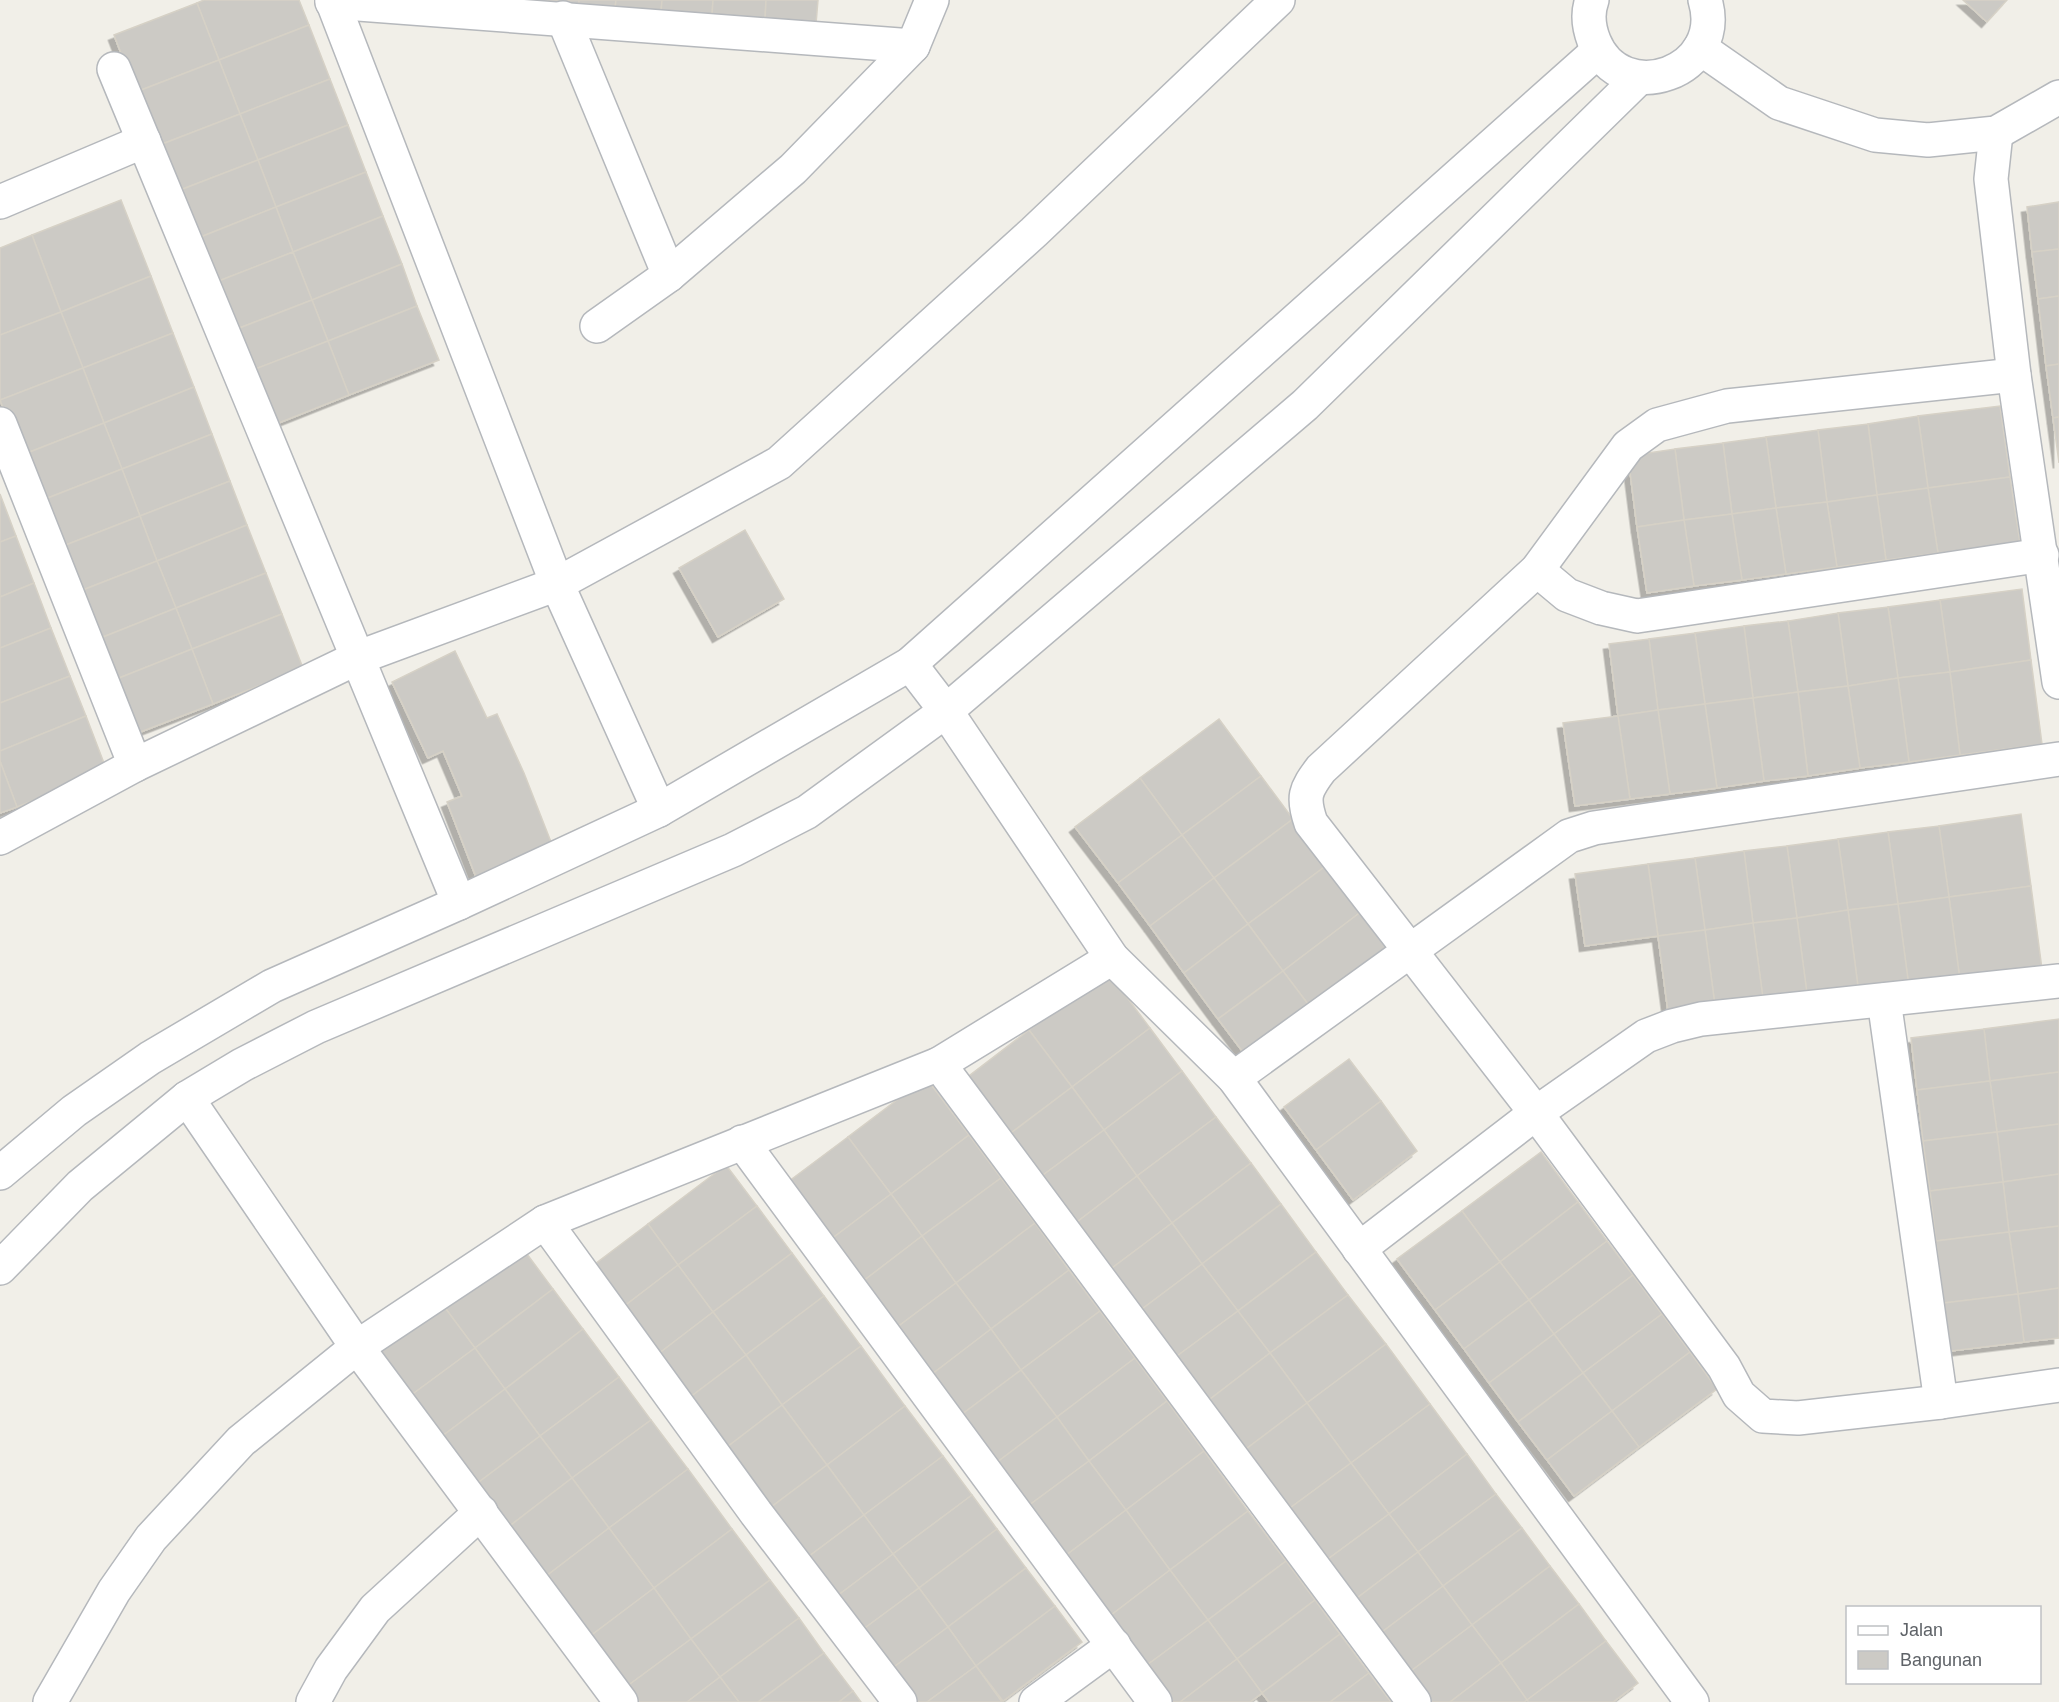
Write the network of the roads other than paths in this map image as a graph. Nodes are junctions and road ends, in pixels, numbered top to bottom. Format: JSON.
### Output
{"nodes":[{"id":1,"x":932,"y":0,"type":"edge"},
{"id":2,"x":1278,"y":0,"type":"edge"},
{"id":3,"x":1592,"y":0,"type":"edge"},
{"id":4,"x":1705,"y":0,"type":"edge"},
{"id":5,"x":332,"y":1,"type":"edge"},
{"id":6,"x":563,"y":18,"type":"junction"},
{"id":7,"x":913,"y":46,"type":"junction"},
{"id":8,"x":1700,"y":48,"type":"junction"},
{"id":9,"x":1598,"y":51,"type":"junction"},
{"id":10,"x":114,"y":69,"type":"dead end"},
{"id":11,"x":1639,"y":78,"type":"junction"},
{"id":12,"x":2059,"y":96,"type":"edge"},
{"id":13,"x":1996,"y":133,"type":"junction"},
{"id":14,"x":144,"y":141,"type":"junction"},
{"id":15,"x":0,"y":202,"type":"edge"},
{"id":16,"x":669,"y":275,"type":"junction"},
{"id":17,"x":597,"y":326,"type":"dead end"},
{"id":18,"x":2014,"y":375,"type":"junction"},
{"id":19,"x":0,"y":424,"type":"edge"},
{"id":20,"x":2042,"y":555,"type":"junction"},
{"id":21,"x":1537,"y":570,"type":"junction"},
{"id":22,"x":557,"y":584,"type":"junction"},
{"id":23,"x":357,"y":658,"type":"junction"},
{"id":24,"x":910,"y":664,"type":"junction"},
{"id":25,"x":2059,"y":682,"type":"edge"},
{"id":26,"x":946,"y":711,"type":"junction"},
{"id":27,"x":2059,"y":759,"type":"edge"},
{"id":28,"x":135,"y":765,"type":"junction"},
{"id":29,"x":659,"y":810,"type":"junction"},
{"id":30,"x":0,"y":838,"type":"edge"},
{"id":31,"x":459,"y":903,"type":"junction"},
{"id":32,"x":1412,"y":950,"type":"junction"},
{"id":33,"x":1112,"y":958,"type":"junction"},
{"id":34,"x":2059,"y":981,"type":"edge"},
{"id":35,"x":1884,"y":1000,"type":"junction"},
{"id":36,"x":939,"y":1064,"type":"junction"},
{"id":37,"x":1234,"y":1077,"type":"junction"},
{"id":38,"x":187,"y":1098,"type":"junction"},
{"id":39,"x":1536,"y":1113,"type":"junction"},
{"id":40,"x":742,"y":1142,"type":"junction"},
{"id":41,"x":0,"y":1173,"type":"edge"},
{"id":42,"x":545,"y":1222,"type":"junction"},
{"id":43,"x":1359,"y":1249,"type":"junction"},
{"id":44,"x":0,"y":1268,"type":"edge"},
{"id":45,"x":357,"y":1347,"type":"junction"},
{"id":46,"x":2059,"y":1385,"type":"edge"},
{"id":47,"x":1941,"y":1402,"type":"junction"},
{"id":48,"x":481,"y":1512,"type":"junction"},
{"id":49,"x":1114,"y":1645,"type":"junction"},
{"id":50,"x":50,"y":1702,"type":"edge"},
{"id":51,"x":313,"y":1702,"type":"edge"},
{"id":52,"x":621,"y":1702,"type":"edge"},
{"id":53,"x":900,"y":1702,"type":"edge"},
{"id":54,"x":1036,"y":1702,"type":"edge"},
{"id":55,"x":1155,"y":1702,"type":"edge"},
{"id":56,"x":1414,"y":1702,"type":"edge"},
{"id":57,"x":1692,"y":1702,"type":"edge"}],
"edges":[{"from":1,"to":7,"type":"street"},
{"from":2,"to":22,"type":"street"},
{"from":3,"to":9,"type":"street"},
{"from":4,"to":8,"type":"street"},
{"from":5,"to":6,"type":"street"},
{"from":5,"to":22,"type":"street"},
{"from":6,"to":7,"type":"street"},
{"from":6,"to":16,"type":"street"},
{"from":7,"to":16,"type":"street"},
{"from":8,"to":11,"type":"street"},
{"from":8,"to":13,"type":"street"},
{"from":9,"to":11,"type":"street"},
{"from":9,"to":24,"type":"street"},
{"from":10,"to":14,"type":"street"},
{"from":11,"to":26,"type":"street"},
{"from":12,"to":13,"type":"street"},
{"from":13,"to":18,"type":"street"},
{"from":14,"to":15,"type":"street"},
{"from":14,"to":23,"type":"street"},
{"from":16,"to":17,"type":"street"},
{"from":18,"to":20,"type":"street"},
{"from":18,"to":21,"type":"street"},
{"from":19,"to":28,"type":"street"},
{"from":20,"to":21,"type":"street"},
{"from":20,"to":25,"type":"street"},
{"from":21,"to":32,"type":"street"},
{"from":22,"to":23,"type":"street"},
{"from":22,"to":29,"type":"street"},
{"from":23,"to":28,"type":"street"},
{"from":23,"to":31,"type":"street"},
{"from":24,"to":26,"type":"street"},
{"from":24,"to":29,"type":"street"},
{"from":26,"to":33,"type":"street"},
{"from":26,"to":38,"type":"street"},
{"from":27,"to":32,"type":"street"},
{"from":28,"to":30,"type":"street"},
{"from":29,"to":31,"type":"street"},
{"from":31,"to":41,"type":"street"},
{"from":32,"to":37,"type":"street"},
{"from":32,"to":39,"type":"street"},
{"from":33,"to":36,"type":"street"},
{"from":33,"to":37,"type":"street"},
{"from":34,"to":35,"type":"street"},
{"from":35,"to":39,"type":"street"},
{"from":35,"to":47,"type":"street"},
{"from":36,"to":40,"type":"street"},
{"from":36,"to":56,"type":"street"},
{"from":37,"to":43,"type":"street"},
{"from":38,"to":44,"type":"street"},
{"from":38,"to":45,"type":"street"},
{"from":39,"to":43,"type":"street"},
{"from":39,"to":47,"type":"street"},
{"from":40,"to":42,"type":"street"},
{"from":40,"to":49,"type":"street"},
{"from":42,"to":45,"type":"street"},
{"from":42,"to":53,"type":"street"},
{"from":43,"to":57,"type":"street"},
{"from":45,"to":48,"type":"street"},
{"from":45,"to":50,"type":"street"},
{"from":46,"to":47,"type":"street"},
{"from":48,"to":51,"type":"street"},
{"from":48,"to":52,"type":"street"},
{"from":49,"to":54,"type":"street"},
{"from":49,"to":55,"type":"street"}]}
